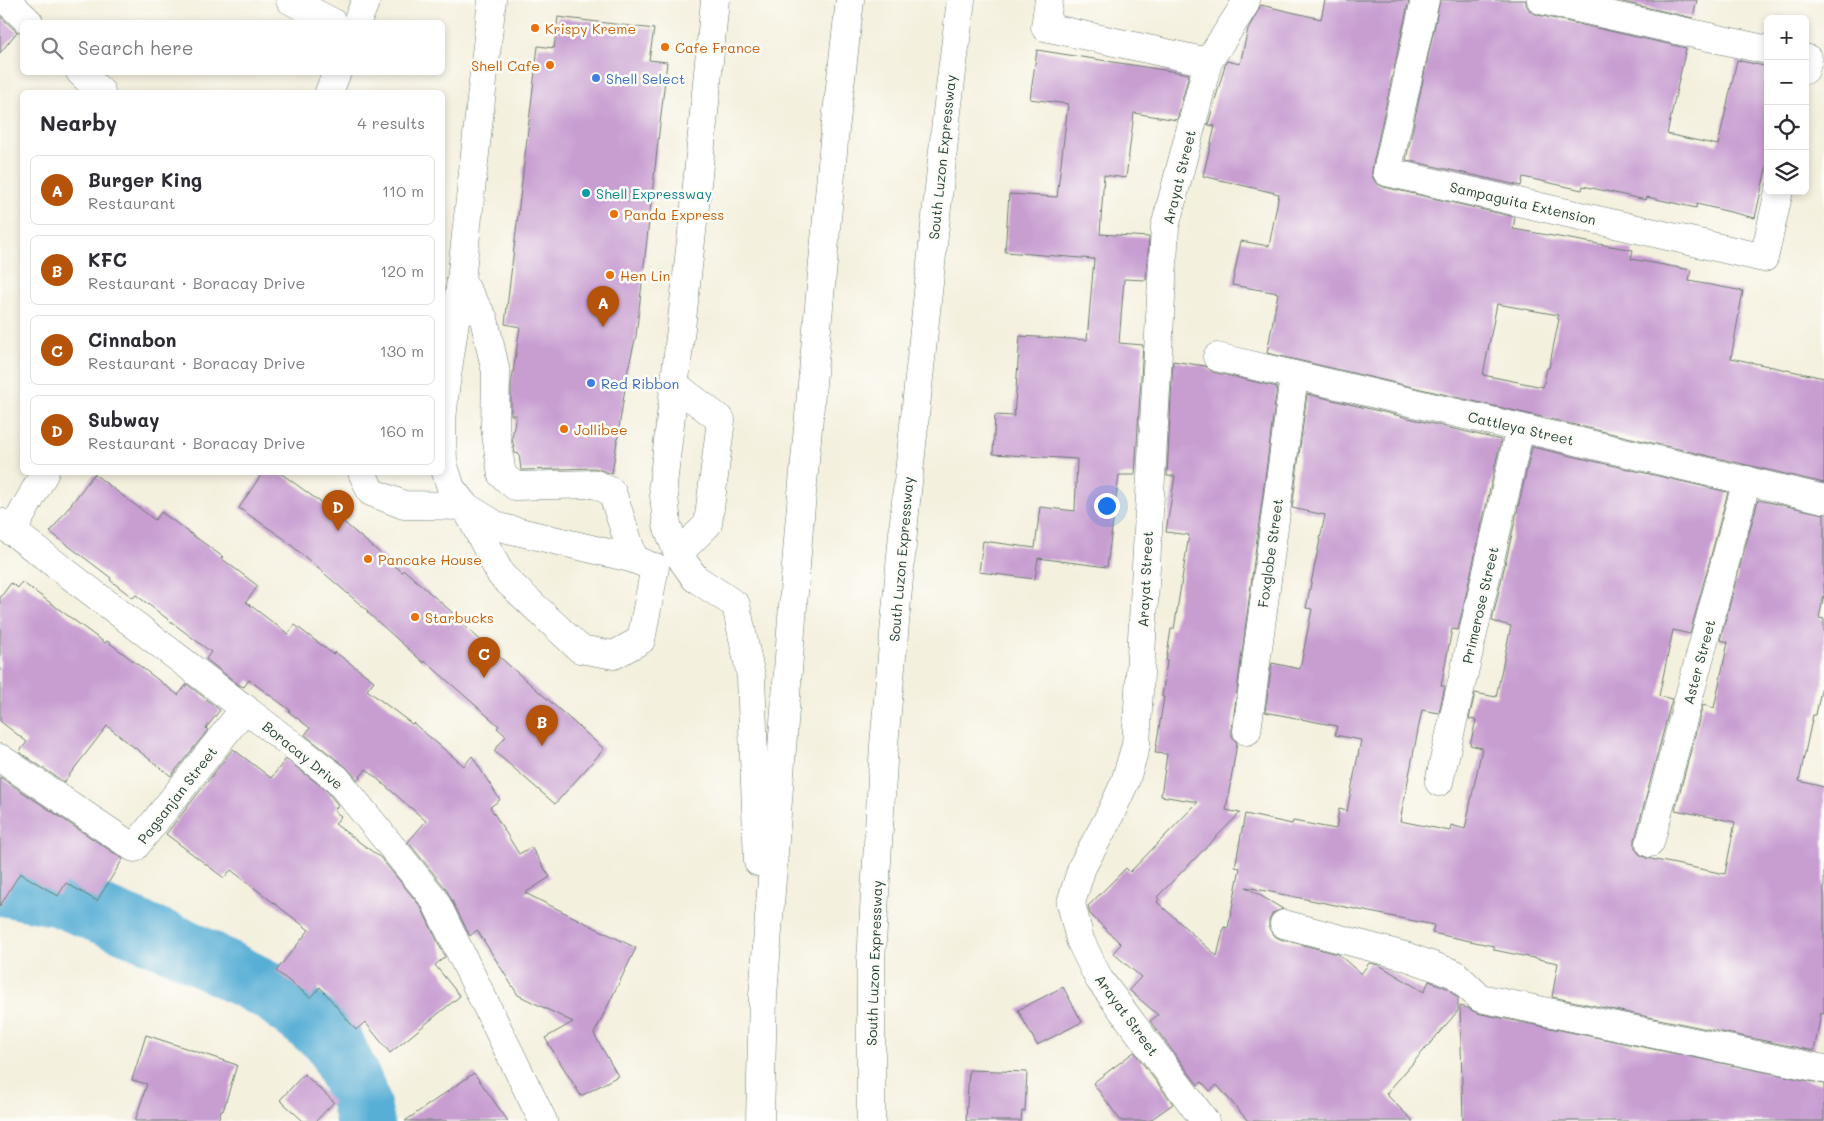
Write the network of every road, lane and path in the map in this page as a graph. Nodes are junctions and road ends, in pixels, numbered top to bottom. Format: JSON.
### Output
{"nodes":[{"id":1,"x":6,"y":0,"type":"edge"},
{"id":2,"x":290,"y":0,"type":"edge"},
{"id":3,"x":366,"y":0,"type":"edge"},
{"id":4,"x":492,"y":0,"type":"edge"},
{"id":5,"x":715,"y":0,"type":"edge"},
{"id":6,"x":850,"y":0,"type":"edge"},
{"id":7,"x":961,"y":0,"type":"edge"},
{"id":8,"x":1050,"y":0,"type":"edge"},
{"id":9,"x":1246,"y":0,"type":"edge"},
{"id":10,"x":1425,"y":0,"type":"edge"},
{"id":11,"x":1541,"y":0,"type":"edge"},
{"id":12,"x":27,"y":20,"type":"edge"},
{"id":13,"x":328,"y":20,"type":"edge"},
{"id":14,"x":358,"y":20,"type":"edge"},
{"id":15,"x":1764,"y":49,"type":"edge"},
{"id":16,"x":1208,"y":62,"type":"junction"},
{"id":17,"x":83,"y":75,"type":"edge"},
{"id":18,"x":336,"y":75,"type":"edge"},
{"id":19,"x":99,"y":90,"type":"edge"},
{"id":20,"x":330,"y":90,"type":"edge"},
{"id":21,"x":1778,"y":195,"type":"edge"},
{"id":22,"x":461,"y":280,"type":"junction"},
{"id":23,"x":1217,"y":357,"type":"dead end"},
{"id":24,"x":1294,"y":376,"type":"junction"},
{"id":25,"x":445,"y":384,"type":"edge"},
{"id":26,"x":675,"y":385,"type":"junction"},
{"id":27,"x":1520,"y":428,"type":"junction"},
{"id":28,"x":445,"y":467,"type":"edge"},
{"id":29,"x":43,"y":475,"type":"edge"},
{"id":30,"x":363,"y":475,"type":"edge"},
{"id":31,"x":1747,"y":480,"type":"junction"},
{"id":32,"x":1824,"y":499,"type":"edge"},
{"id":33,"x":465,"y":506,"type":"junction"},
{"id":34,"x":6,"y":527,"type":"edge"},
{"id":35,"x":656,"y":560,"type":"junction"},
{"id":36,"x":245,"y":708,"type":"junction"},
{"id":37,"x":1246,"y":731,"type":"dead end"},
{"id":38,"x":0,"y":758,"type":"edge"},
{"id":39,"x":1439,"y":782,"type":"dead end"},
{"id":40,"x":1650,"y":843,"type":"dead end"},
{"id":41,"x":1284,"y":924,"type":"dead end"},
{"id":42,"x":763,"y":996,"type":"junction"},
{"id":43,"x":1824,"y":1069,"type":"edge"},
{"id":44,"x":1193,"y":1116,"type":"edge"},
{"id":45,"x":543,"y":1121,"type":"edge"},
{"id":46,"x":760,"y":1121,"type":"edge"},
{"id":47,"x":871,"y":1121,"type":"edge"}],
"edges":[{"from":1,"to":12,"type":"main road"},
{"from":2,"to":13,"type":"main road"},
{"from":3,"to":14,"type":"main road"},
{"from":4,"to":22,"type":"main road"},
{"from":5,"to":26,"type":"main road"},
{"from":6,"to":42,"type":"main road"},
{"from":7,"to":47,"type":"main road","name":"South Luzon Expressway"},
{"from":8,"to":16,"type":"main road"},
{"from":9,"to":16,"type":"main road","name":"Arayat Street"},
{"from":10,"to":21,"type":"main road","name":"Sampaguita Extension"},
{"from":11,"to":15,"type":"main road"},
{"from":16,"to":44,"type":"main road","name":"Arayat Street"},
{"from":17,"to":19,"type":"main road"},
{"from":18,"to":20,"type":"main road"},
{"from":22,"to":25,"type":"main road"},
{"from":22,"to":35,"type":"main road"},
{"from":23,"to":24,"type":"main road","name":"Cattleya Street"},
{"from":24,"to":27,"type":"main road","name":"Cattleya Street"},
{"from":24,"to":37,"type":"main road","name":"Foxglobe Street"},
{"from":26,"to":35,"type":"main road"},
{"from":26,"to":35,"type":"main road"},
{"from":27,"to":31,"type":"main road","name":"Cattleya Street"},
{"from":27,"to":39,"type":"main road","name":"Primerose Street"},
{"from":28,"to":33,"type":"main road"},
{"from":29,"to":34,"type":"main road"},
{"from":30,"to":33,"type":"main road"},
{"from":31,"to":32,"type":"main road","name":"Cattleya Street"},
{"from":31,"to":40,"type":"main road","name":"Aster Street"},
{"from":33,"to":35,"type":"main road"},
{"from":33,"to":35,"type":"main road"},
{"from":34,"to":36,"type":"main road","name":"Boracay Drive"},
{"from":35,"to":42,"type":"main road"},
{"from":36,"to":38,"type":"main road","name":"Pagsanjan Street"},
{"from":36,"to":45,"type":"main road","name":"Boracay Drive"},
{"from":41,"to":43,"type":"main road"},
{"from":42,"to":46,"type":"main road"}]}
